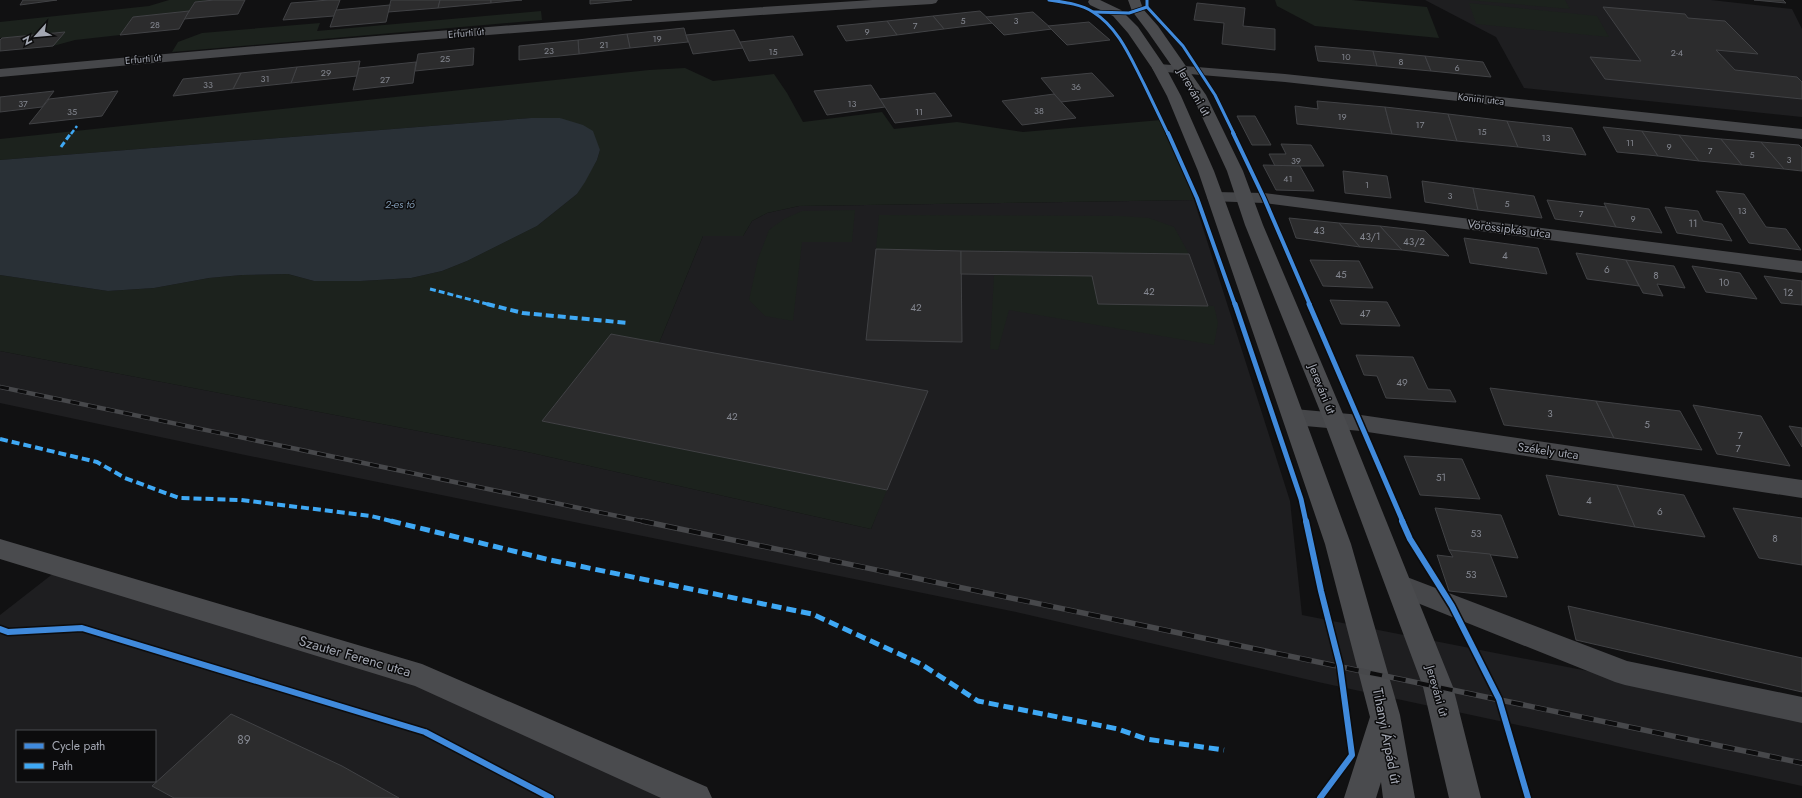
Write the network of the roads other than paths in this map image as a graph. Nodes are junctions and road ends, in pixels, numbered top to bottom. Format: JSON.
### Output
{"nodes":[{"id":1,"x":932,"y":0,"type":"edge"},
{"id":2,"x":1130,"y":0,"type":"edge"},
{"id":3,"x":1134,"y":0,"type":"edge"},
{"id":4,"x":1088,"y":1,"type":"edge"},
{"id":5,"x":1159,"y":68,"type":"junction"},
{"id":6,"x":1181,"y":69,"type":"junction"},
{"id":7,"x":0,"y":73,"type":"edge"},
{"id":8,"x":1802,"y":134,"type":"edge"},
{"id":9,"x":1215,"y":197,"type":"junction"},
{"id":10,"x":1245,"y":197,"type":"junction"},
{"id":11,"x":1802,"y":267,"type":"edge"},
{"id":12,"x":1294,"y":417,"type":"junction"},
{"id":13,"x":1335,"y":421,"type":"junction"},
{"id":14,"x":1802,"y":489,"type":"edge"},
{"id":15,"x":0,"y":549,"type":"edge"},
{"id":16,"x":1399,"y":585,"type":"junction"},
{"id":17,"x":1374,"y":674,"type":"joint"},
{"id":18,"x":1802,"y":710,"type":"edge"},
{"id":19,"x":1385,"y":715,"type":"junction"},
{"id":20,"x":696,"y":798,"type":"edge"},
{"id":21,"x":1360,"y":798,"type":"edge"},
{"id":22,"x":1399,"y":798,"type":"edge"},
{"id":23,"x":1465,"y":798,"type":"edge"}],
"edges":[{"from":1,"to":7,"type":"street","name":"Erfurti út"},
{"from":2,"to":4,"type":"street","name":"Jereváni út"},
{"from":3,"to":6,"type":"street","name":"Jereváni út"},
{"from":4,"to":5,"type":"street","name":"Jereváni út"},
{"from":5,"to":6,"type":"street","name":"Konini utca"},
{"from":5,"to":9,"type":"street","name":"Jereváni út"},
{"from":6,"to":8,"type":"street","name":"Konini utca"},
{"from":6,"to":10,"type":"street","name":"Jereváni út"},
{"from":9,"to":10,"type":"street","name":"Vörössipkás utca"},
{"from":9,"to":12,"type":"street","name":"Jereváni út"},
{"from":10,"to":11,"type":"street","name":"Vörössipkás utca"},
{"from":10,"to":13,"type":"street","name":"Jereváni út"},
{"from":12,"to":13,"type":"street","name":"Székely utca"},
{"from":12,"to":17,"type":"street","name":"Jereváni út"},
{"from":13,"to":14,"type":"street","name":"Székely utca"},
{"from":13,"to":16,"type":"street","name":"Jereváni út"},
{"from":15,"to":20,"type":"street","name":"Szauter Ferenc utca"},
{"from":16,"to":18,"type":"street"},
{"from":16,"to":23,"type":"street","name":"Jereváni út"},
{"from":17,"to":19,"type":"street","name":"Tihanyi Árpád út"},
{"from":19,"to":21,"type":"street"},
{"from":19,"to":22,"type":"street","name":"Tihanyi Árpád út"}]}
